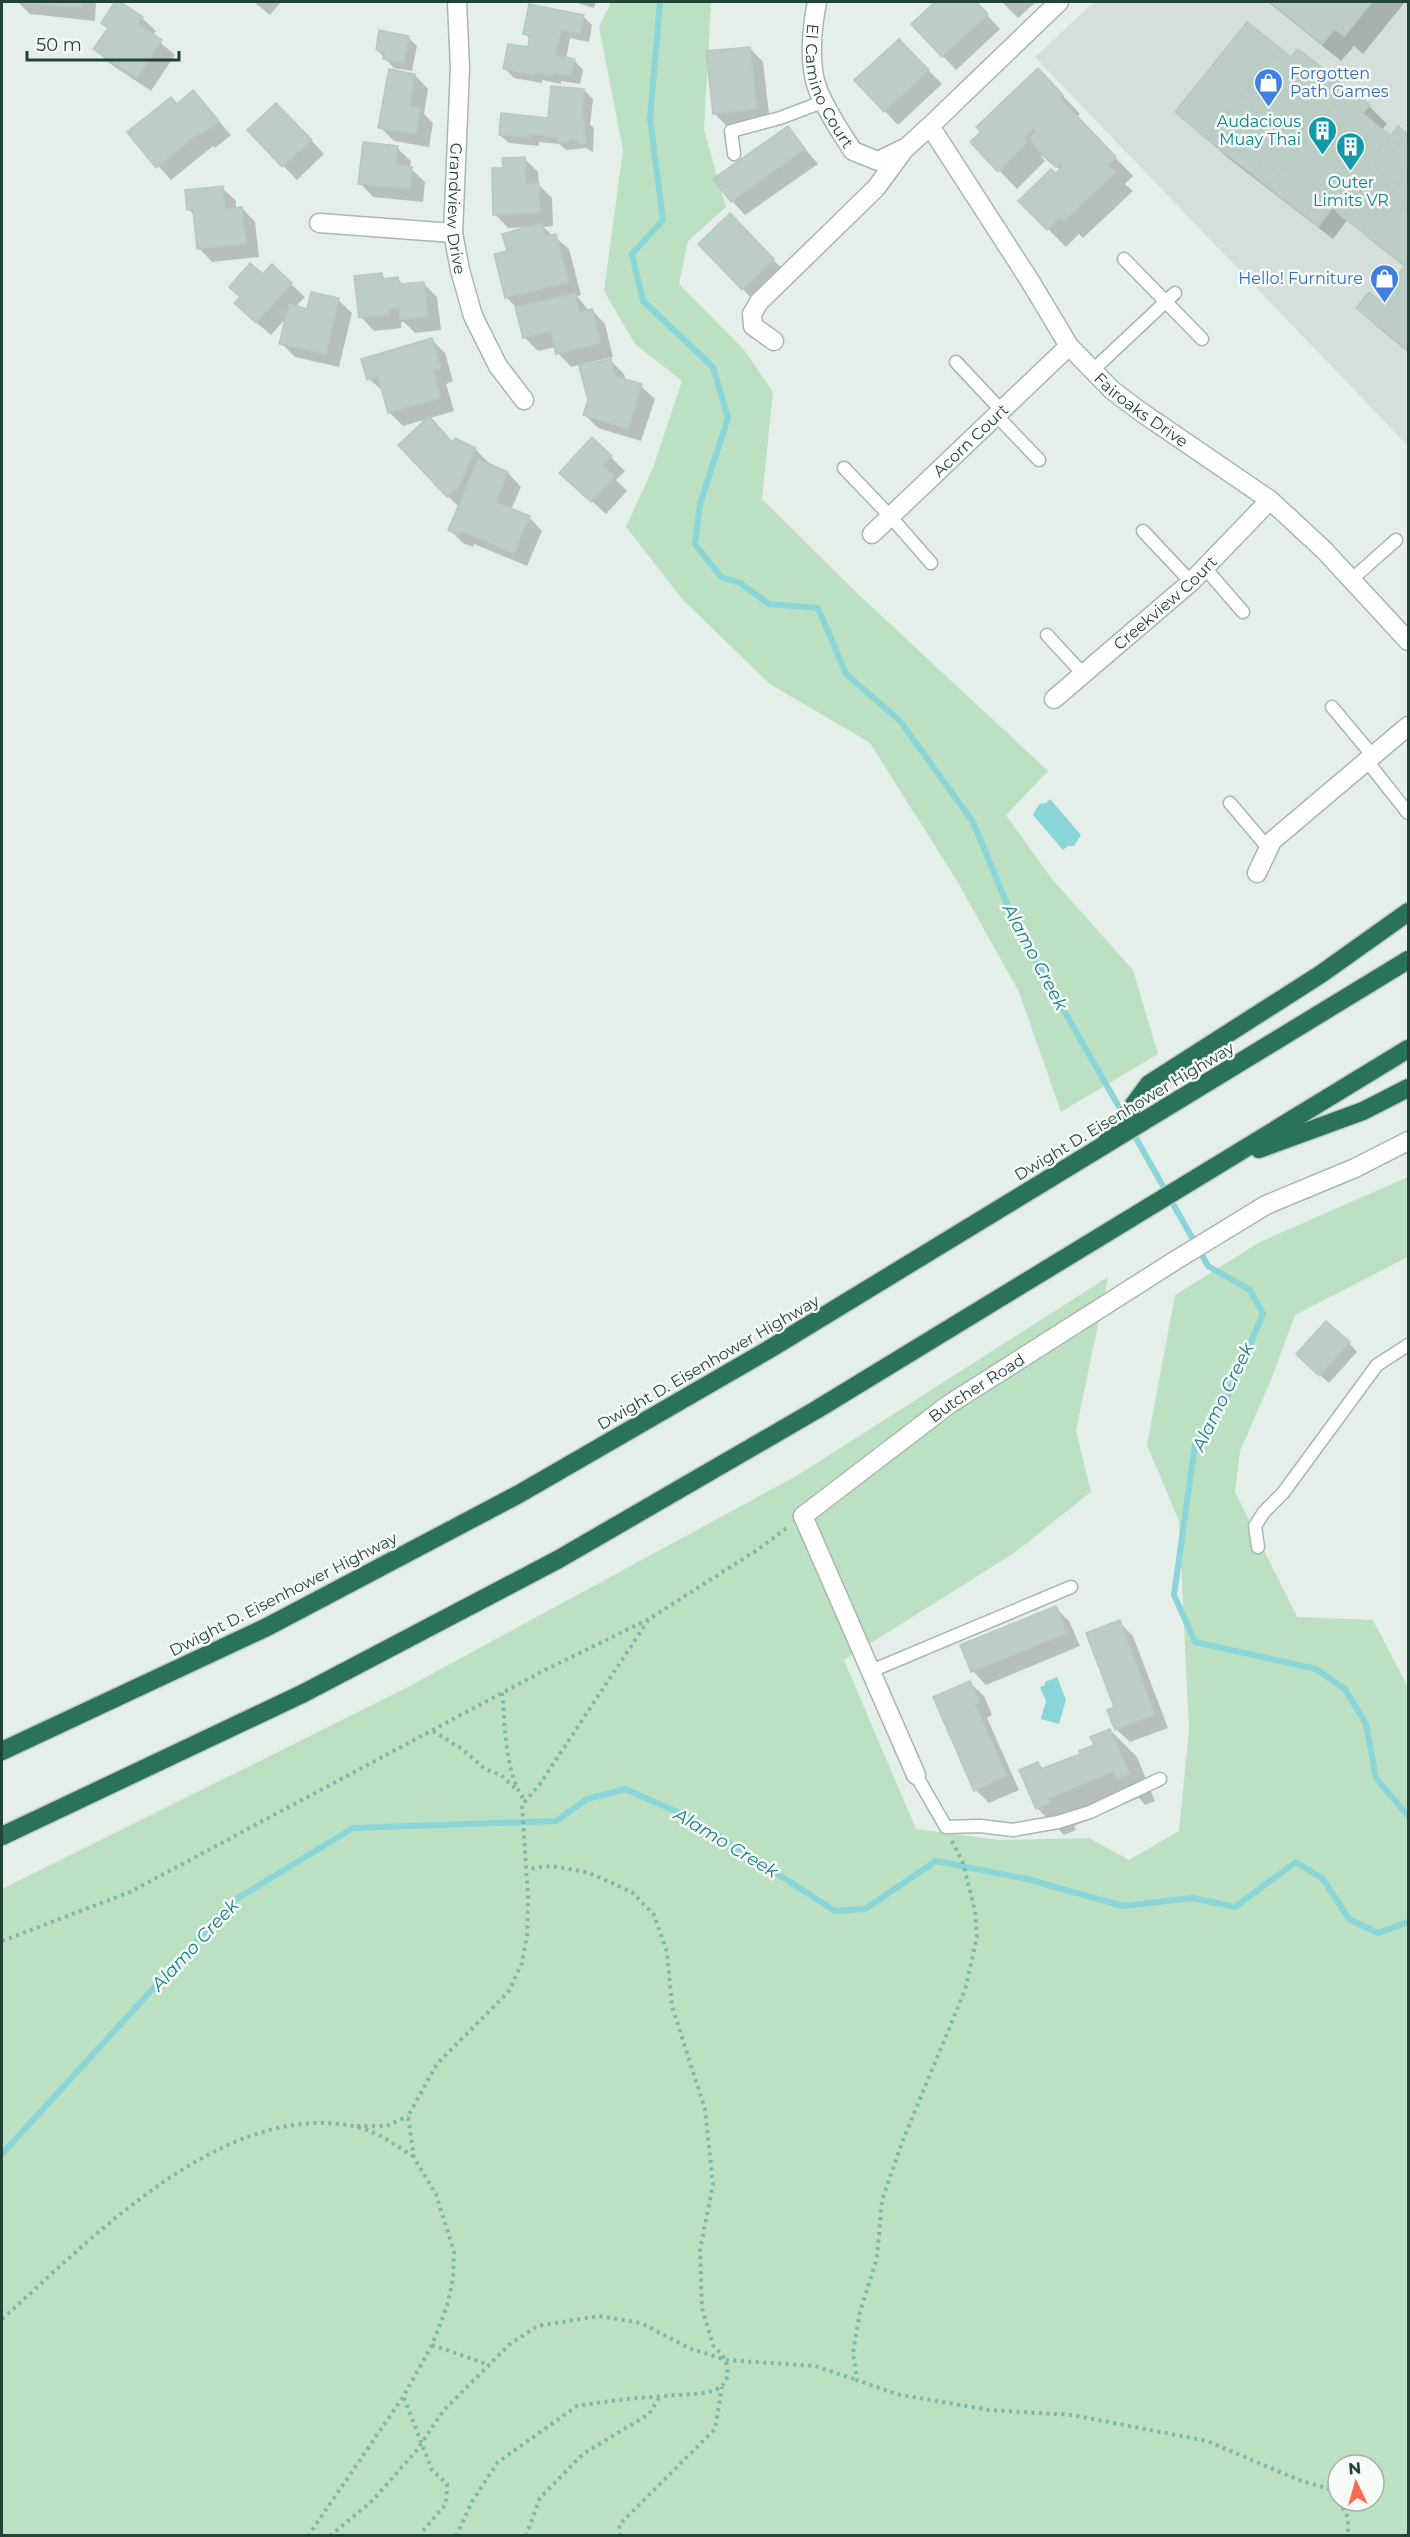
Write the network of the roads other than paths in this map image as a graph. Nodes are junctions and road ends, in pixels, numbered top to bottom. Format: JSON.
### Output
{"nodes":[{"id":1,"x":457,"y":2,"type":"edge"},
{"id":2,"x":817,"y":2,"type":"edge"},
{"id":3,"x":1059,"y":2,"type":"edge"},
{"id":4,"x":825,"y":101,"type":"junction"},
{"id":5,"x":930,"y":126,"type":"junction"},
{"id":6,"x":907,"y":147,"type":"junction"},
{"id":7,"x":734,"y":154,"type":"dead end"},
{"id":8,"x":319,"y":223,"type":"dead end"},
{"id":9,"x":453,"y":233,"type":"junction"},
{"id":10,"x":1124,"y":259,"type":"dead end"},
{"id":11,"x":1175,"y":293,"type":"dead end"},
{"id":12,"x":1165,"y":302,"type":"junction"},
{"id":13,"x":1202,"y":339,"type":"dead end"},
{"id":14,"x":774,"y":341,"type":"dead end"},
{"id":15,"x":1069,"y":346,"type":"junction"},
{"id":16,"x":956,"y":362,"type":"dead end"},
{"id":17,"x":1093,"y":370,"type":"junction"},
{"id":18,"x":524,"y":400,"type":"dead end"},
{"id":19,"x":999,"y":413,"type":"junction"},
{"id":20,"x":1039,"y":460,"type":"dead end"},
{"id":21,"x":844,"y":468,"type":"dead end"},
{"id":22,"x":1270,"y":500,"type":"junction"},
{"id":23,"x":890,"y":516,"type":"junction"},
{"id":24,"x":1143,"y":531,"type":"dead end"},
{"id":25,"x":872,"y":534,"type":"dead end"},
{"id":26,"x":1396,"y":540,"type":"dead end"},
{"id":27,"x":931,"y":563,"type":"dead end"},
{"id":28,"x":1205,"y":568,"type":"junction"},
{"id":29,"x":1351,"y":580,"type":"junction"},
{"id":30,"x":1191,"y":582,"type":"junction"},
{"id":31,"x":1243,"y":612,"type":"dead end"},
{"id":32,"x":1047,"y":634,"type":"dead end"},
{"id":33,"x":1408,"y":641,"type":"edge"},
{"id":34,"x":1083,"y":674,"type":"junction"},
{"id":35,"x":1054,"y":699,"type":"dead end"},
{"id":36,"x":1332,"y":707,"type":"dead end"},
{"id":37,"x":1408,"y":726,"type":"edge"},
{"id":38,"x":1370,"y":759,"type":"junction"},
{"id":39,"x":1230,"y":803,"type":"dead end"},
{"id":40,"x":1408,"y":813,"type":"edge"},
{"id":41,"x":1268,"y":848,"type":"junction"},
{"id":42,"x":1257,"y":873,"type":"dead end"},
{"id":43,"x":1408,"y":912,"type":"edge"},
{"id":44,"x":1408,"y":960,"type":"edge"},
{"id":45,"x":1408,"y":1049,"type":"edge"},
{"id":46,"x":1408,"y":1088,"type":"edge"},
{"id":47,"x":1408,"y":1141,"type":"edge"},
{"id":48,"x":1102,"y":1147,"type":"junction"},
{"id":49,"x":1221,"y":1163,"type":"junction"},
{"id":50,"x":1408,"y":1345,"type":"edge"},
{"id":51,"x":1258,"y":1547,"type":"dead end"},
{"id":52,"x":1071,"y":1587,"type":"dead end"},
{"id":53,"x":871,"y":1671,"type":"junction"},
{"id":54,"x":2,"y":1751,"type":"edge"},
{"id":55,"x":916,"y":1775,"type":"joint"},
{"id":56,"x":1160,"y":1779,"type":"dead end"},
{"id":57,"x":2,"y":1836,"type":"edge"}],
"edges":[{"from":1,"to":9,"type":"street","name":"Grandview Drive"},
{"from":2,"to":4,"type":"street","name":"El Camino Court"},
{"from":3,"to":5,"type":"street","name":"El Camino Court"},
{"from":4,"to":6,"type":"street","name":"El Camino Court"},
{"from":4,"to":7,"type":"lane"},
{"from":5,"to":6,"type":"street","name":"El Camino Court"},
{"from":5,"to":15,"type":"street","name":"Fairoaks Drive"},
{"from":6,"to":14,"type":"street"},
{"from":8,"to":9,"type":"street"},
{"from":9,"to":18,"type":"street","name":"Grandview Drive"},
{"from":10,"to":12,"type":"lane"},
{"from":11,"to":12,"type":"lane"},
{"from":12,"to":13,"type":"lane"},
{"from":12,"to":17,"type":"lane"},
{"from":15,"to":17,"type":"street","name":"Fairoaks Drive"},
{"from":15,"to":19,"type":"street","name":"Acorn Court"},
{"from":16,"to":19,"type":"lane"},
{"from":17,"to":22,"type":"street","name":"Fairoaks Drive"},
{"from":19,"to":20,"type":"lane"},
{"from":19,"to":23,"type":"street","name":"Acorn Court"},
{"from":21,"to":23,"type":"lane"},
{"from":22,"to":28,"type":"street","name":"Creekview Court"},
{"from":22,"to":29,"type":"street","name":"Fairoaks Drive"},
{"from":23,"to":25,"type":"street","name":"Acorn Court"},
{"from":23,"to":27,"type":"lane"},
{"from":24,"to":30,"type":"lane"},
{"from":26,"to":29,"type":"lane"},
{"from":28,"to":30,"type":"street","name":"Creekview Court"},
{"from":28,"to":31,"type":"lane"},
{"from":29,"to":33,"type":"street","name":"Fairoaks Drive"},
{"from":30,"to":34,"type":"street","name":"Creekview Court"},
{"from":32,"to":34,"type":"lane"},
{"from":34,"to":35,"type":"street","name":"Creekview Court"},
{"from":36,"to":38,"type":"lane"},
{"from":37,"to":38,"type":"street"},
{"from":38,"to":40,"type":"lane"},
{"from":38,"to":41,"type":"street"},
{"from":39,"to":41,"type":"lane"},
{"from":41,"to":42,"type":"street"},
{"from":43,"to":48,"type":"highway"},
{"from":44,"to":48,"type":"highway","name":"Dwight D. Eisenhower Highway"},
{"from":45,"to":49,"type":"highway"},
{"from":46,"to":49,"type":"highway"},
{"from":47,"to":53,"type":"street","name":"Butcher Road"},
{"from":48,"to":54,"type":"highway","name":"Dwight D. Eisenhower Highway"},
{"from":49,"to":57,"type":"highway"},
{"from":50,"to":51,"type":"lane"},
{"from":52,"to":53,"type":"lane"},
{"from":53,"to":55,"type":"street"},
{"from":55,"to":56,"type":"lane"}]}
